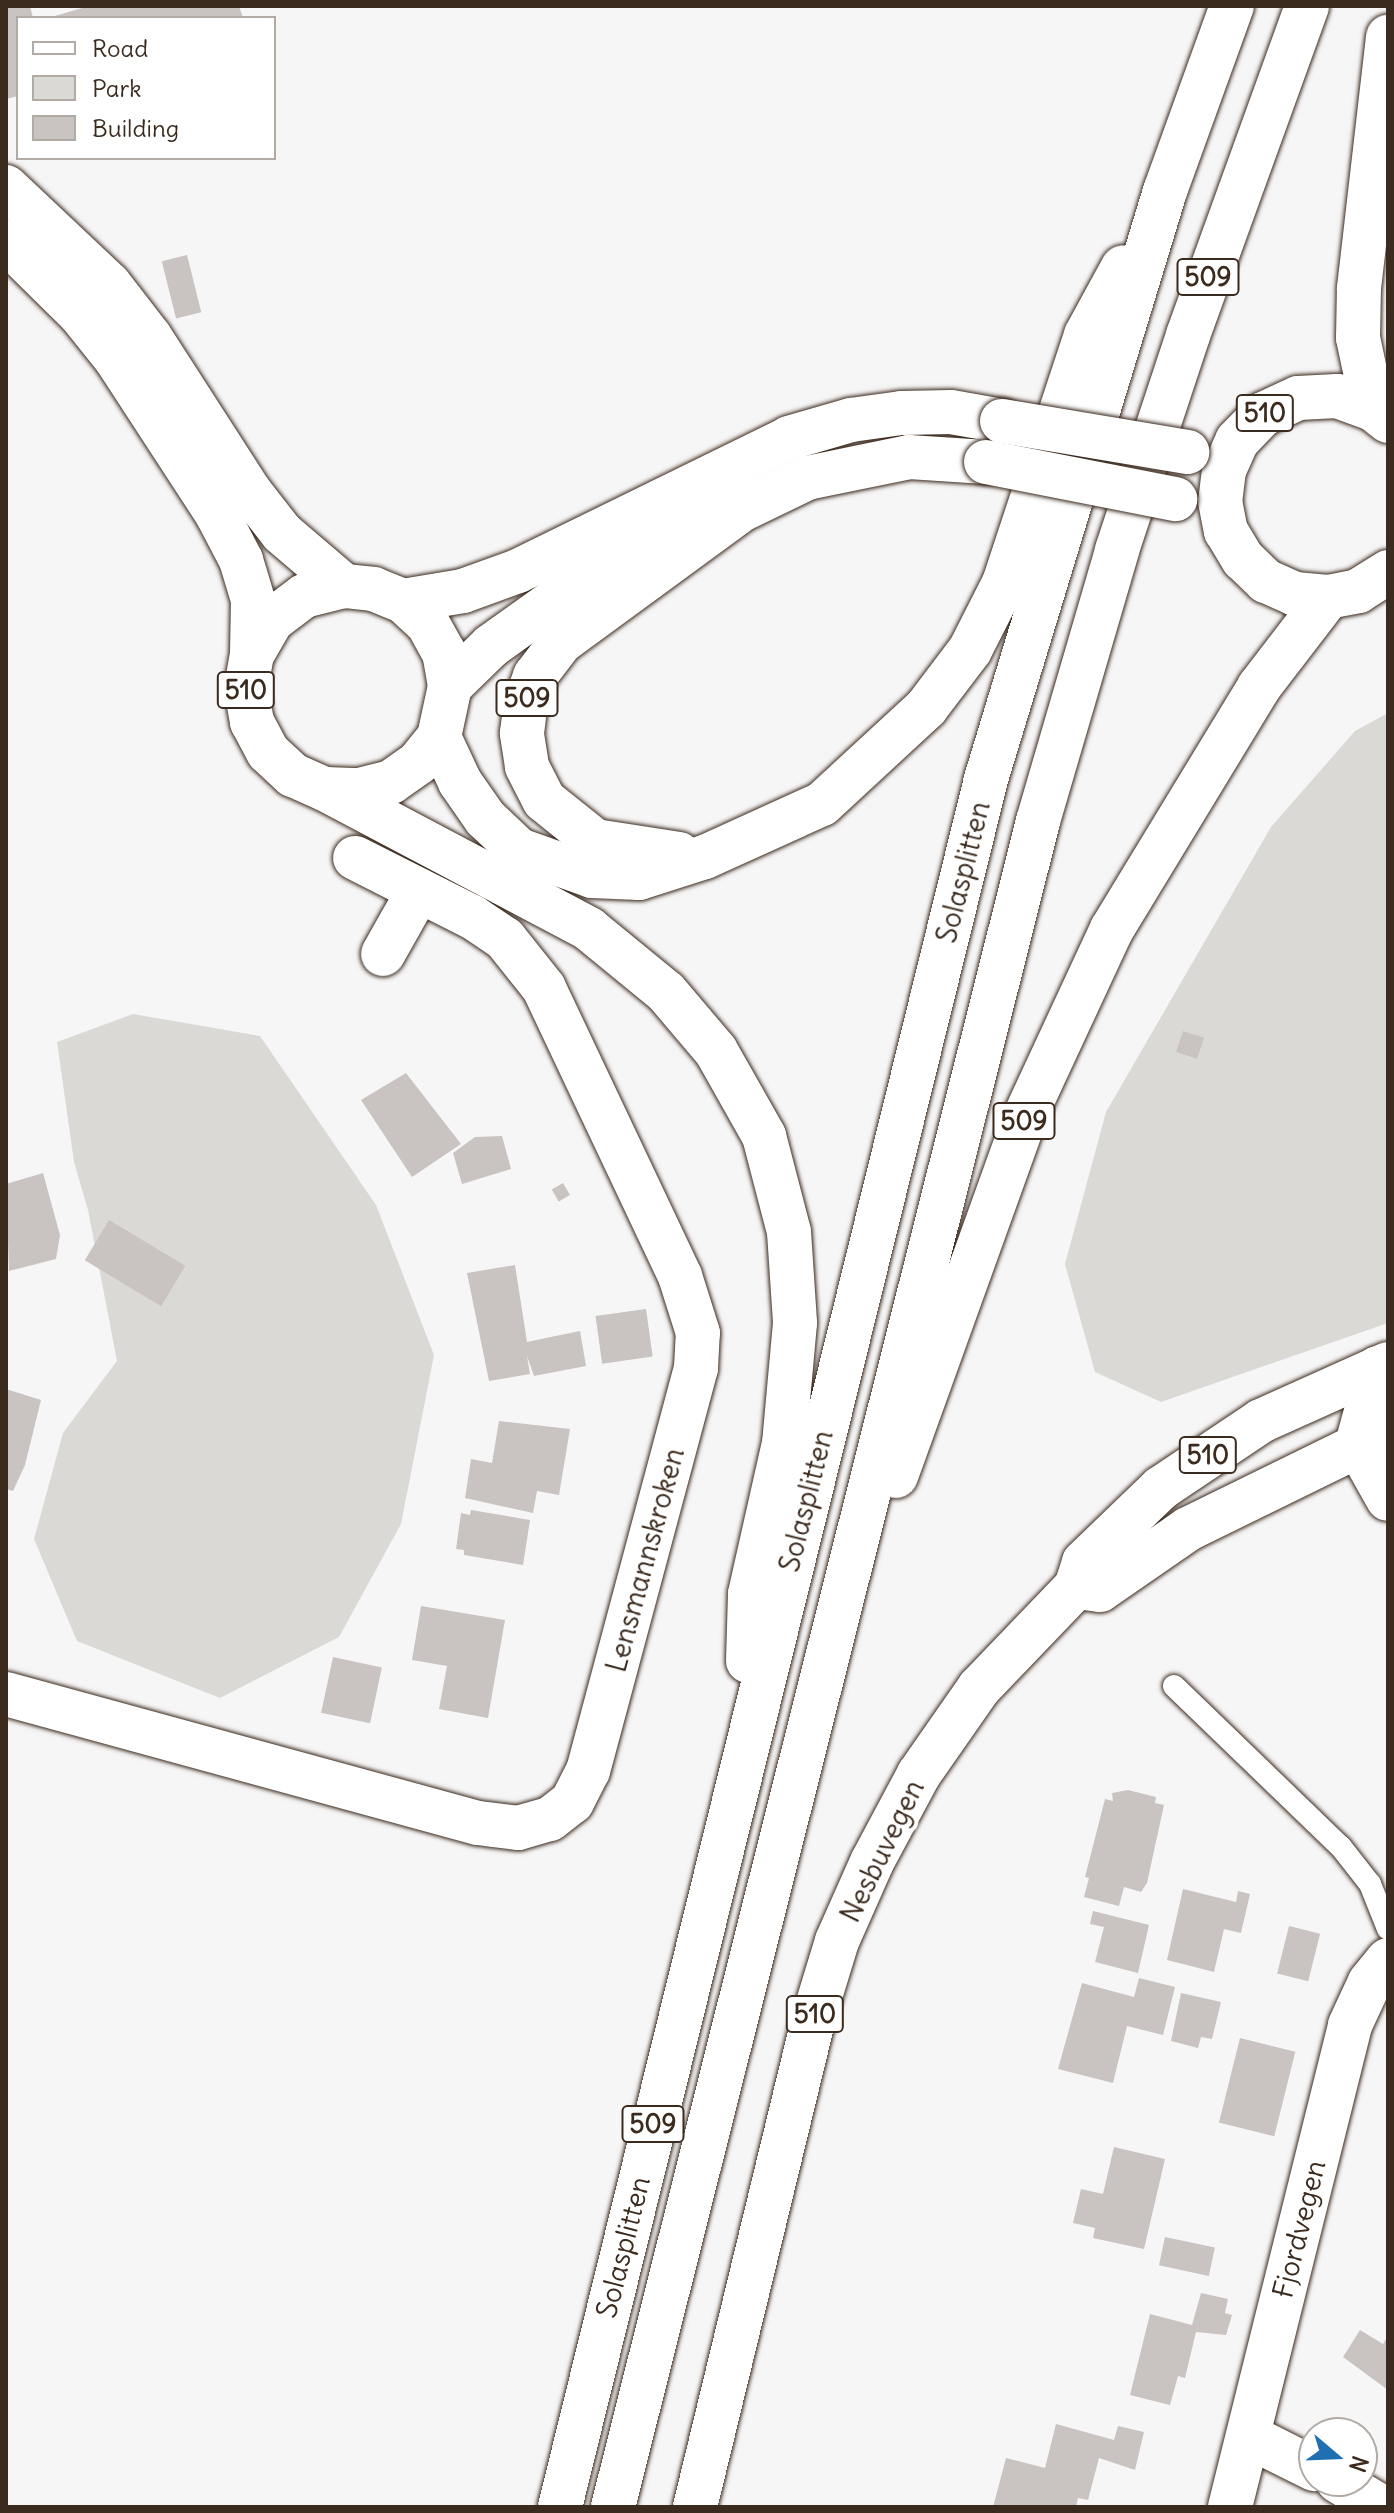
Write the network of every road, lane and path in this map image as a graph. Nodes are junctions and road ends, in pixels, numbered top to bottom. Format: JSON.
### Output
{"nodes":[{"id":1,"x":1232,"y":6,"type":"edge"},
{"id":2,"x":1307,"y":6,"type":"edge"},
{"id":3,"x":1388,"y":37,"type":"edge"},
{"id":4,"x":6,"y":187,"type":"edge"},
{"id":5,"x":1165,"y":191,"type":"junction"},
{"id":6,"x":6,"y":241,"type":"edge"},
{"id":7,"x":1380,"y":415,"type":"edge"},
{"id":8,"x":1237,"y":441,"type":"junction"},
{"id":9,"x":736,"y":514,"type":"junction"},
{"id":10,"x":1226,"y":531,"type":"junction"},
{"id":11,"x":1388,"y":572,"type":"edge"},
{"id":12,"x":344,"y":586,"type":"junction"},
{"id":13,"x":1328,"y":597,"type":"junction"},
{"id":14,"x":403,"y":601,"type":"junction"},
{"id":15,"x":252,"y":654,"type":"junction"},
{"id":16,"x":450,"y":686,"type":"junction"},
{"id":17,"x":439,"y":737,"type":"junction"},
{"id":18,"x":325,"y":789,"type":"junction"},
{"id":19,"x":705,"y":857,"type":"junction"},
{"id":20,"x":355,"y":858,"type":"dead end"},
{"id":21,"x":419,"y":890,"type":"junction"},
{"id":22,"x":383,"y":954,"type":"dead end"},
{"id":23,"x":1385,"y":1369,"type":"edge"},
{"id":24,"x":1373,"y":1438,"type":"edge"},
{"id":25,"x":1388,"y":1499,"type":"edge"},
{"id":26,"x":1076,"y":1587,"type":"junction"},
{"id":27,"x":1174,"y":1686,"type":"dead end"},
{"id":28,"x":819,"y":1693,"type":"junction"},
{"id":29,"x":6,"y":1694,"type":"edge"},
{"id":30,"x":746,"y":1740,"type":"junction"},
{"id":31,"x":1388,"y":1929,"type":"edge"},
{"id":32,"x":1388,"y":1960,"type":"edge"},
{"id":33,"x":1248,"y":2436,"type":"junction"},
{"id":34,"x":1298,"y":2461,"type":"edge"},
{"id":35,"x":560,"y":2507,"type":"edge"},
{"id":36,"x":613,"y":2507,"type":"edge"},
{"id":37,"x":695,"y":2507,"type":"edge"},
{"id":38,"x":1230,"y":2507,"type":"edge"}],
"edges":[{"from":1,"to":5,"type":"main road","number":"509"},
{"from":2,"to":28,"type":"main road","name":"Solasplitten","number":"509"},
{"from":3,"to":7,"type":"main road"},
{"from":4,"to":12,"type":"main road"},
{"from":5,"to":19,"type":"main road","number":"509"},
{"from":5,"to":30,"type":"main road","name":"Solasplitten","number":"509"},
{"from":6,"to":15,"type":"main road","number":"510"},
{"from":7,"to":8,"type":"main road","number":"510"},
{"from":8,"to":10,"type":"main road","number":"510"},
{"from":8,"to":14,"type":"main road","number":"510","bridge":true},
{"from":9,"to":10,"type":"main road","number":"510","bridge":true},
{"from":9,"to":16,"type":"main road","number":"510"},
{"from":9,"to":19,"type":"main road","number":"509"},
{"from":10,"to":13,"type":"main road","number":"510"},
{"from":11,"to":13,"type":"main road","number":"510"},
{"from":12,"to":14,"type":"main road","number":"510"},
{"from":12,"to":15,"type":"main road","number":"510"},
{"from":13,"to":28,"type":"main road","number":"509"},
{"from":14,"to":16,"type":"main road","number":"510"},
{"from":15,"to":18,"type":"main road","number":"510"},
{"from":16,"to":17,"type":"main road","number":"510"},
{"from":17,"to":18,"type":"main road","number":"510"},
{"from":17,"to":19,"type":"main road","number":"509"},
{"from":18,"to":30,"type":"main road","number":"509"},
{"from":20,"to":21,"type":"main road","name":"Lensmannskroken"},
{"from":21,"to":22,"type":"main road"},
{"from":21,"to":29,"type":"main road","name":"Lensmannskroken"},
{"from":23,"to":24,"type":"main road"},
{"from":23,"to":26,"type":"main road","number":"510"},
{"from":24,"to":25,"type":"main road"},
{"from":24,"to":26,"type":"main road","number":"510"},
{"from":26,"to":37,"type":"main road","name":"Nesbuvegen","number":"510"},
{"from":27,"to":31,"type":"lane"},
{"from":28,"to":36,"type":"main road","name":"Solasplitten","number":"509"},
{"from":30,"to":35,"type":"main road","name":"Solasplitten","number":"509"},
{"from":32,"to":33,"type":"main road","name":"Fjordvegen"},
{"from":33,"to":34,"type":"main road"},
{"from":33,"to":38,"type":"main road","name":"Fjordvegen"}]}
